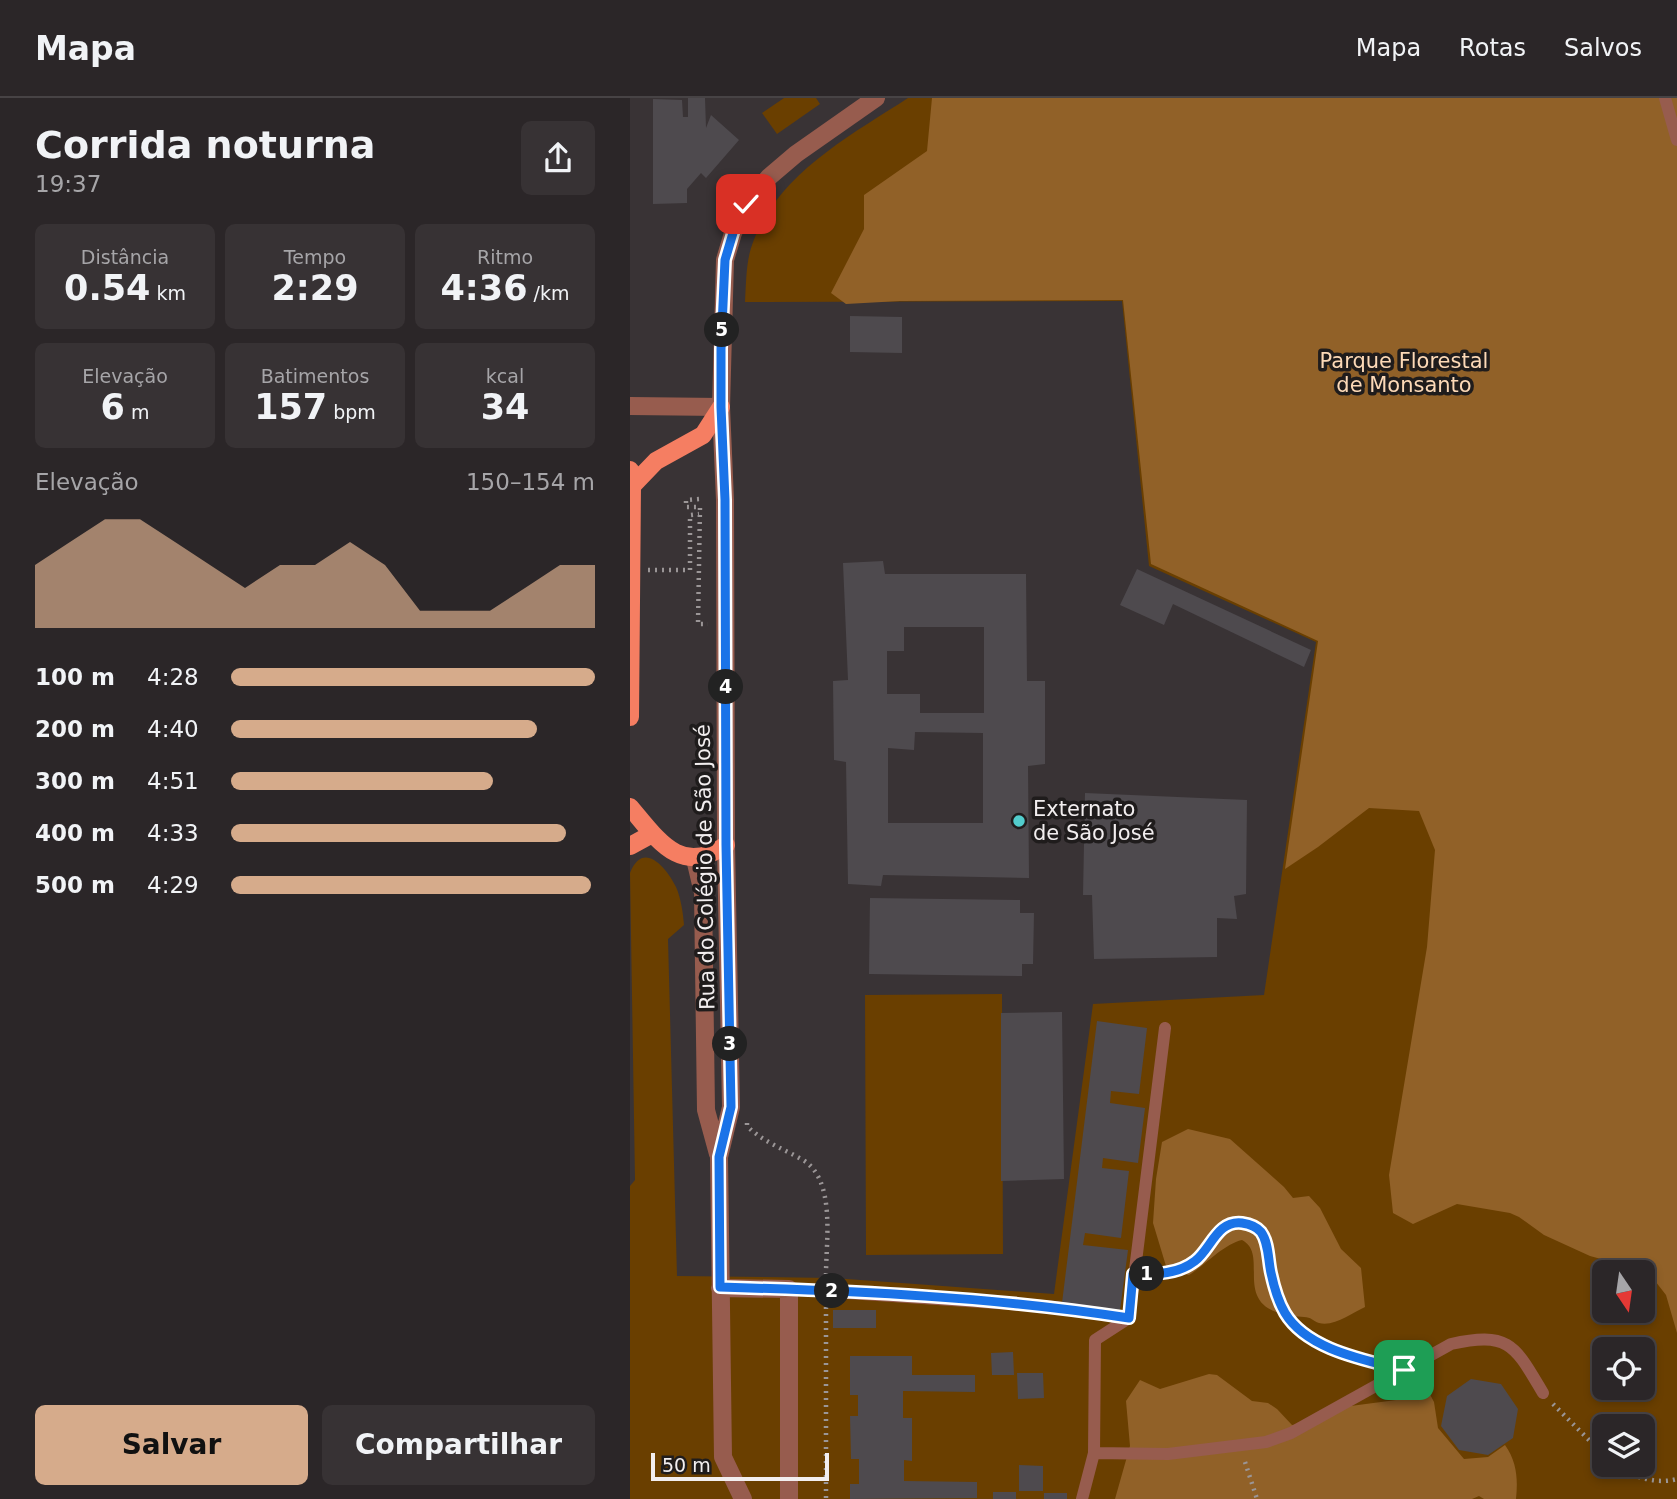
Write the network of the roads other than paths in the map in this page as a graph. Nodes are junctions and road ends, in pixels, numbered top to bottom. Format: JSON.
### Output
{"nodes":[{"id":1,"x":876,"y":98,"type":"edge"},
{"id":2,"x":1665,"y":98,"type":"edge"},
{"id":3,"x":1677,"y":140,"type":"edge"},
{"id":4,"x":630,"y":406,"type":"edge"},
{"id":5,"x":721,"y":407,"type":"junction"},
{"id":6,"x":631,"y":478,"type":"edge"},
{"id":7,"x":630,"y":716,"type":"edge"},
{"id":8,"x":630,"y":807,"type":"edge"},
{"id":9,"x":652,"y":834,"type":"junction"},
{"id":10,"x":726,"y":845,"type":"junction"},
{"id":11,"x":630,"y":846,"type":"edge"},
{"id":12,"x":695,"y":859,"type":"junction"},
{"id":13,"x":1165,"y":1028,"type":"dead end"},
{"id":14,"x":719,"y":1157,"type":"junction"},
{"id":15,"x":720,"y":1287,"type":"junction"},
{"id":16,"x":789,"y":1289,"type":"junction"},
{"id":17,"x":1129,"y":1318,"type":"junction"},
{"id":18,"x":1543,"y":1393,"type":"road end"},
{"id":19,"x":1094,"y":1453,"type":"junction"},
{"id":20,"x":743,"y":1499,"type":"edge"},
{"id":21,"x":789,"y":1499,"type":"edge"},
{"id":22,"x":1082,"y":1499,"type":"edge"}],
"edges":[{"from":1,"to":5,"type":"street","name":"Rua do Colégio de São José"},
{"from":2,"to":3,"type":"lane"},
{"from":4,"to":5,"type":"street"},
{"from":5,"to":6,"type":"main road"},
{"from":5,"to":10,"type":"street","name":"Rua do Colégio de São José"},
{"from":6,"to":7,"type":"main road"},
{"from":8,"to":9,"type":"main road"},
{"from":9,"to":11,"type":"main road"},
{"from":9,"to":12,"type":"main road"},
{"from":10,"to":12,"type":"main road"},
{"from":10,"to":14,"type":"street","name":"Rua do Colégio de São José"},
{"from":12,"to":14,"type":"street","name":"Rua do Colégio de São José"},
{"from":13,"to":17,"type":"lane"},
{"from":14,"to":15,"type":"street","name":"Rua do Colégio de São José"},
{"from":15,"to":16,"type":"street"},
{"from":15,"to":20,"type":"street","name":"Rua do Colégio de São José"},
{"from":16,"to":17,"type":"lane"},
{"from":16,"to":21,"type":"street"},
{"from":17,"to":19,"type":"lane"},
{"from":18,"to":19,"type":"lane"},
{"from":19,"to":22,"type":"lane"}]}
